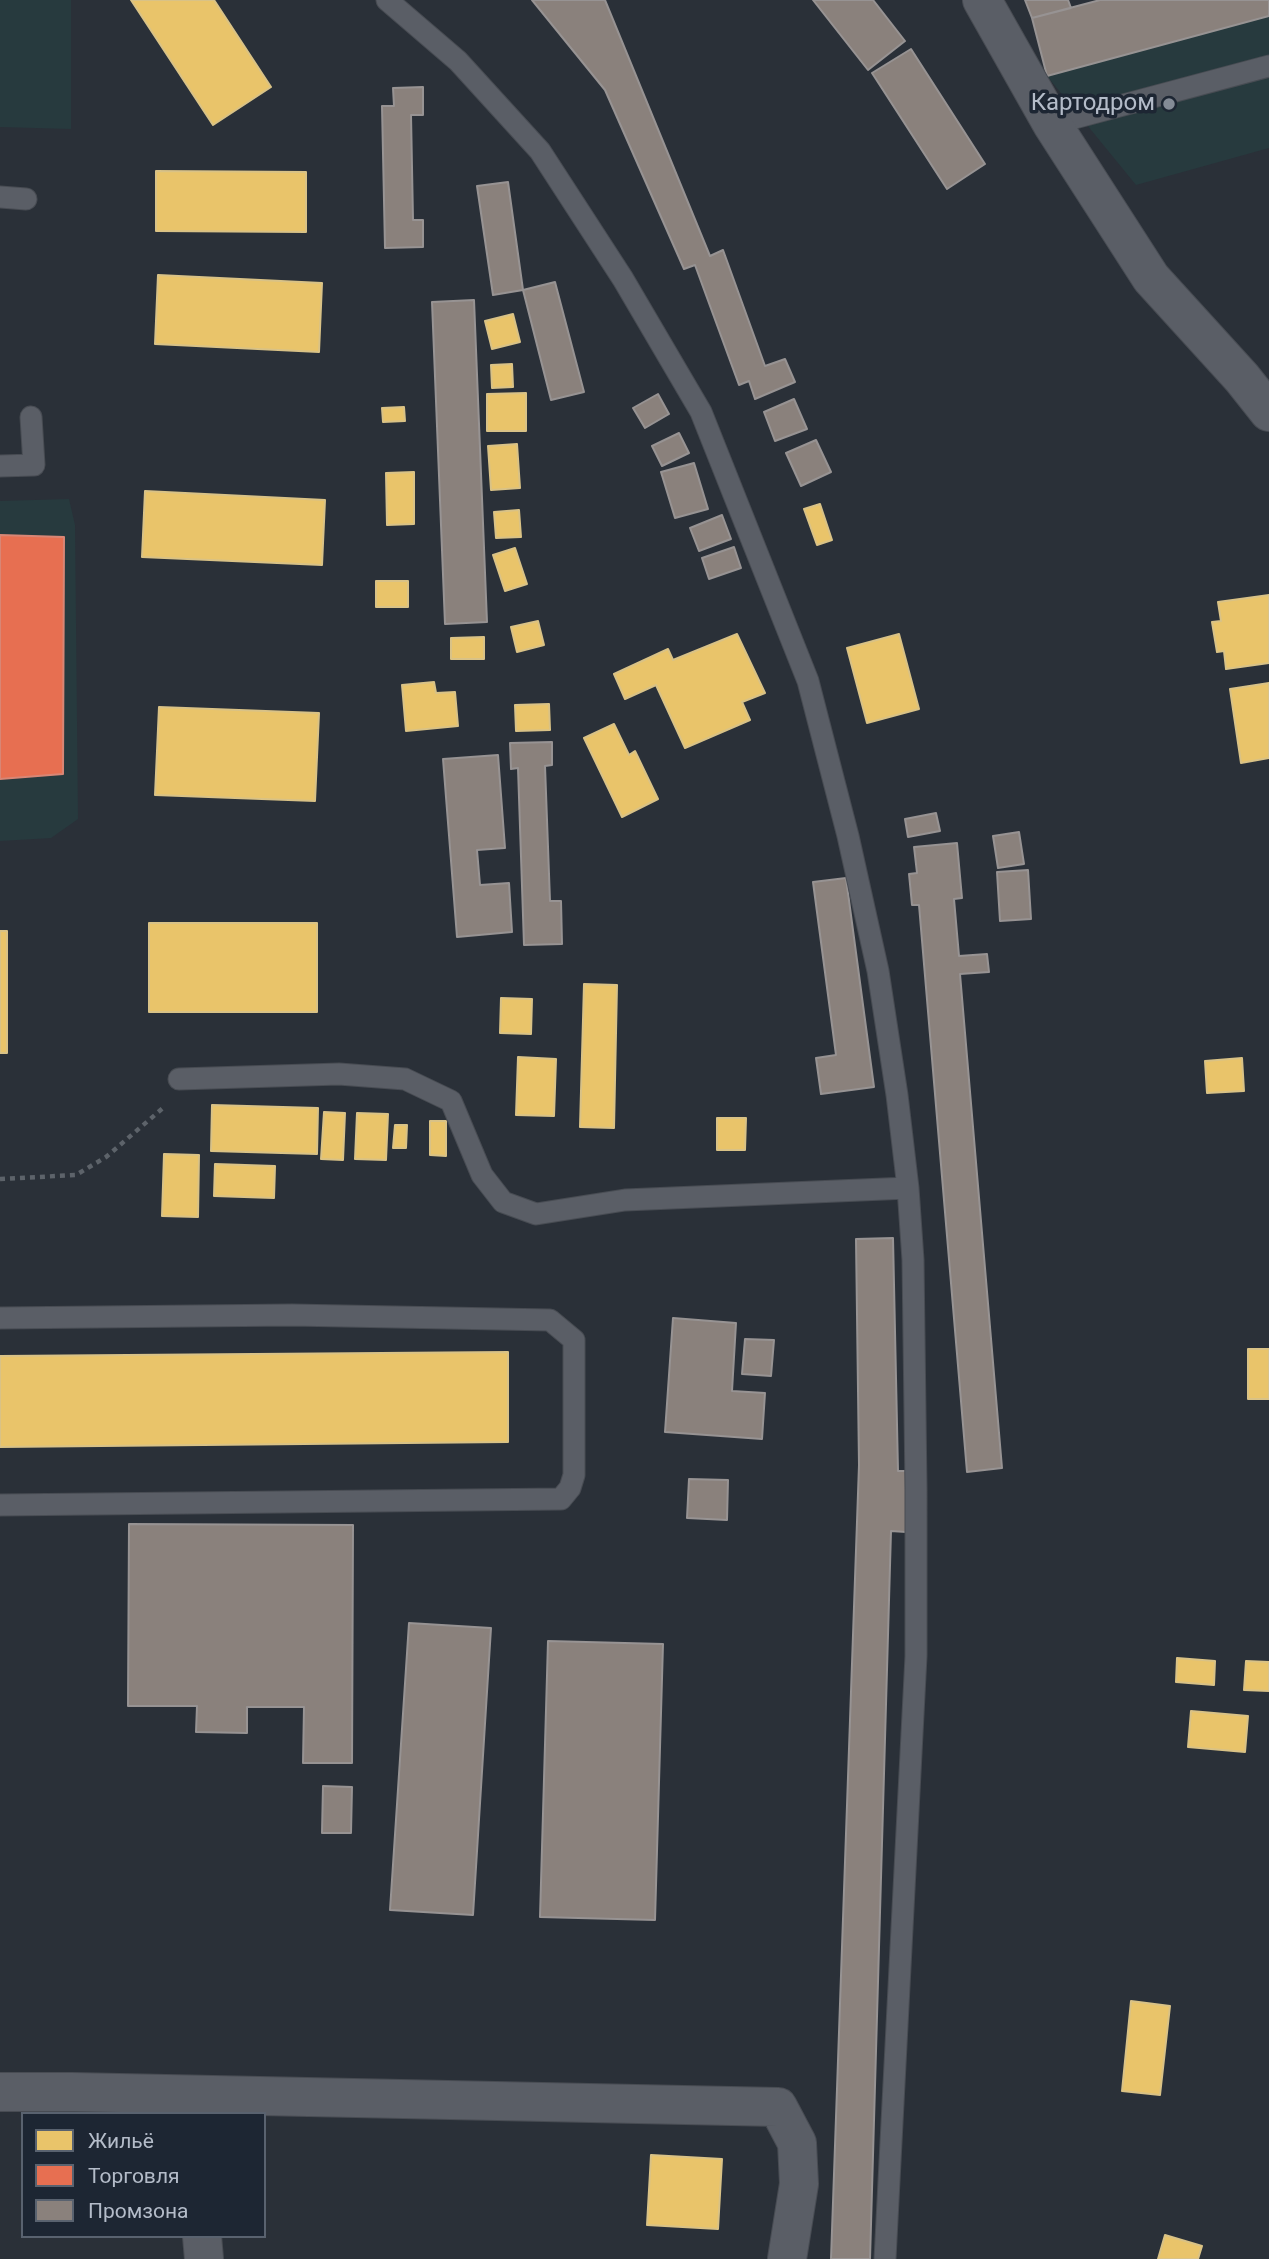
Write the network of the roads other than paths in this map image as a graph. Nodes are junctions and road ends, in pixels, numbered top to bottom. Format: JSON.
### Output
{"nodes":[{"id":1,"x":387,"y":0,"type":"edge"},
{"id":2,"x":982,"y":0,"type":"edge"},
{"id":3,"x":1269,"y":66,"type":"edge"},
{"id":4,"x":1052,"y":124,"type":"junction"},
{"id":5,"x":0,"y":197,"type":"edge"},
{"id":6,"x":26,"y":199,"type":"dead end"},
{"id":7,"x":1255,"y":376,"type":"edge"},
{"id":8,"x":1269,"y":412,"type":"edge"},
{"id":9,"x":32,"y":416,"type":"dead end"},
{"id":10,"x":0,"y":466,"type":"edge"},
{"id":11,"x":179,"y":1079,"type":"dead end"},
{"id":12,"x":908,"y":1188,"type":"junction"},
{"id":13,"x":0,"y":1318,"type":"edge"},
{"id":14,"x":0,"y":1505,"type":"edge"},
{"id":15,"x":0,"y":2092,"type":"edge"},
{"id":16,"x":188,"y":2104,"type":"edge"},
{"id":17,"x":202,"y":2238,"type":"edge"},
{"id":18,"x":204,"y":2259,"type":"edge"},
{"id":19,"x":787,"y":2259,"type":"edge"},
{"id":20,"x":886,"y":2259,"type":"edge"}],
"edges":[{"from":1,"to":12,"type":"lane"},
{"from":2,"to":4,"type":"street"},
{"from":3,"to":4,"type":"lane"},
{"from":4,"to":7,"type":"street"},
{"from":5,"to":6,"type":"lane"},
{"from":7,"to":8,"type":"street"},
{"from":9,"to":10,"type":"lane"},
{"from":11,"to":12,"type":"lane"},
{"from":12,"to":20,"type":"lane"},
{"from":13,"to":14,"type":"lane"},
{"from":15,"to":16,"type":"street"},
{"from":16,"to":19,"type":"street"},
{"from":17,"to":18,"type":"street"}]}
